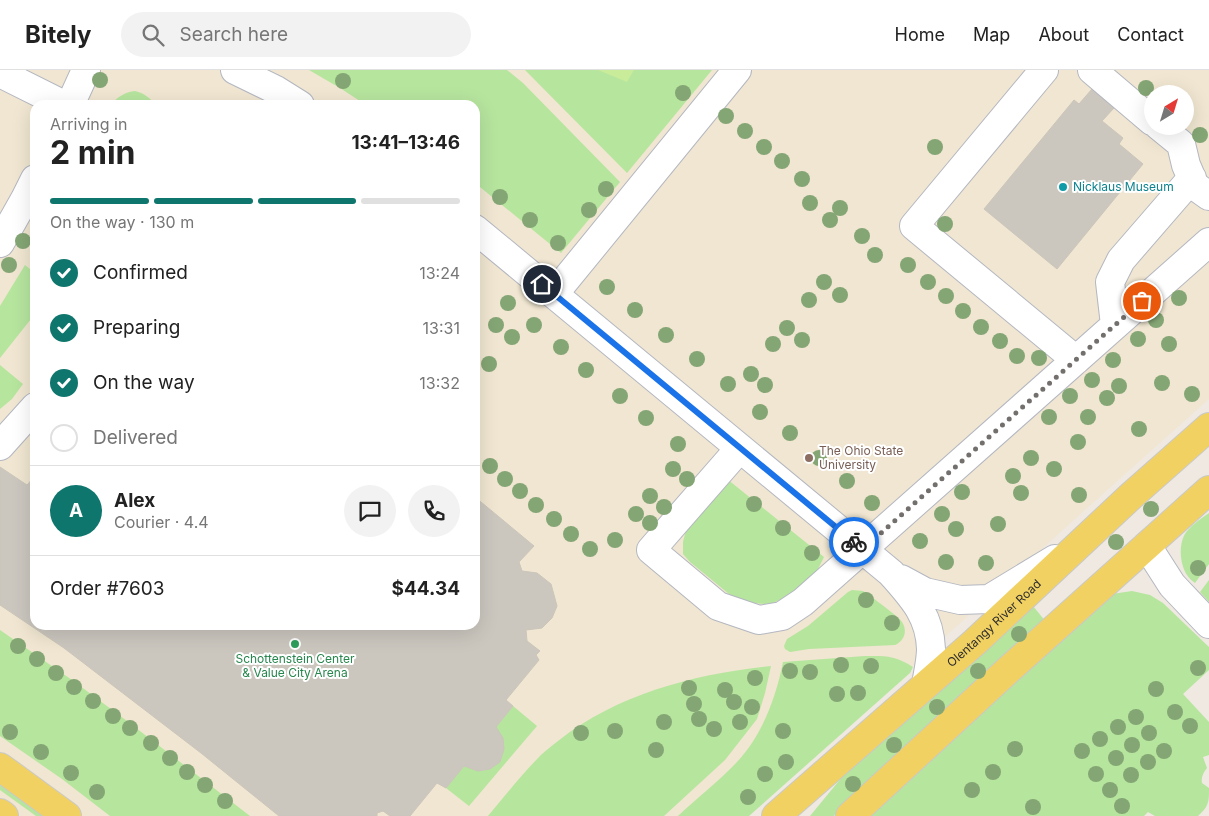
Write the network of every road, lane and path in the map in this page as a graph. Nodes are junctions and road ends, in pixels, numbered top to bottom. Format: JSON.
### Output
{"nodes":[{"id":1,"x":86,"y":70,"type":"edge"},
{"id":2,"x":235,"y":70,"type":"edge"},
{"id":3,"x":737,"y":70,"type":"edge"},
{"id":4,"x":1044,"y":70,"type":"edge"},
{"id":5,"x":1092,"y":70,"type":"edge"},
{"id":6,"x":0,"y":73,"type":"edge"},
{"id":7,"x":54,"y":100,"type":"edge"},
{"id":8,"x":72,"y":100,"type":"edge"},
{"id":9,"x":292,"y":100,"type":"edge"},
{"id":10,"x":1144,"y":113,"type":"edge"},
{"id":11,"x":1170,"y":135,"type":"edge"},
{"id":12,"x":1200,"y":187,"type":"edge"},
{"id":13,"x":30,"y":190,"type":"edge"},
{"id":14,"x":480,"y":233,"type":"edge"},
{"id":15,"x":1209,"y":242,"type":"edge"},
{"id":16,"x":0,"y":243,"type":"edge"},
{"id":17,"x":554,"y":294,"type":"junction"},
{"id":18,"x":1115,"y":325,"type":"junction"},
{"id":19,"x":1076,"y":360,"type":"junction"},
{"id":20,"x":30,"y":413,"type":"edge"},
{"id":21,"x":1209,"y":427,"type":"edge"},
{"id":22,"x":0,"y":446,"type":"edge"},
{"id":23,"x":740,"y":448,"type":"junction"},
{"id":24,"x":1209,"y":490,"type":"edge"},
{"id":25,"x":1082,"y":542,"type":"junction"},
{"id":26,"x":1147,"y":546,"type":"junction"},
{"id":27,"x":863,"y":549,"type":"junction"},
{"id":28,"x":891,"y":573,"type":"junction"},
{"id":29,"x":1209,"y":624,"type":"edge"},
{"id":30,"x":926,"y":684,"type":"junction"},
{"id":31,"x":0,"y":767,"type":"edge"},
{"id":32,"x":0,"y":813,"type":"edge"},
{"id":33,"x":4,"y":816,"type":"edge"},
{"id":34,"x":67,"y":816,"type":"edge"},
{"id":35,"x":776,"y":816,"type":"edge"},
{"id":36,"x":850,"y":816,"type":"edge"}],
"edges":[{"from":1,"to":8,"type":"street"},
{"from":2,"to":9,"type":"street"},
{"from":3,"to":17,"type":"street"},
{"from":4,"to":19,"type":"street"},
{"from":5,"to":10,"type":"street"},
{"from":6,"to":7,"type":"street"},
{"from":11,"to":12,"type":"street"},
{"from":12,"to":18,"type":"street"},
{"from":13,"to":16,"type":"street"},
{"from":14,"to":17,"type":"street"},
{"from":15,"to":18,"type":"street"},
{"from":17,"to":23,"type":"street"},
{"from":18,"to":19,"type":"street"},
{"from":19,"to":27,"type":"street"},
{"from":20,"to":22,"type":"street"},
{"from":21,"to":25,"type":"main road","name":"Olentangy River Road"},
{"from":23,"to":27,"type":"street"},
{"from":23,"to":27,"type":"street"},
{"from":24,"to":26,"type":"main road"},
{"from":25,"to":28,"type":"street"},
{"from":25,"to":30,"type":"main road","name":"Olentangy River Road"},
{"from":26,"to":29,"type":"street"},
{"from":26,"to":36,"type":"main road"},
{"from":27,"to":28,"type":"street"},
{"from":28,"to":30,"type":"street"},
{"from":30,"to":35,"type":"main road","name":"Olentangy River Road"},
{"from":31,"to":34,"type":"main road"},
{"from":32,"to":33,"type":"main road"}]}
